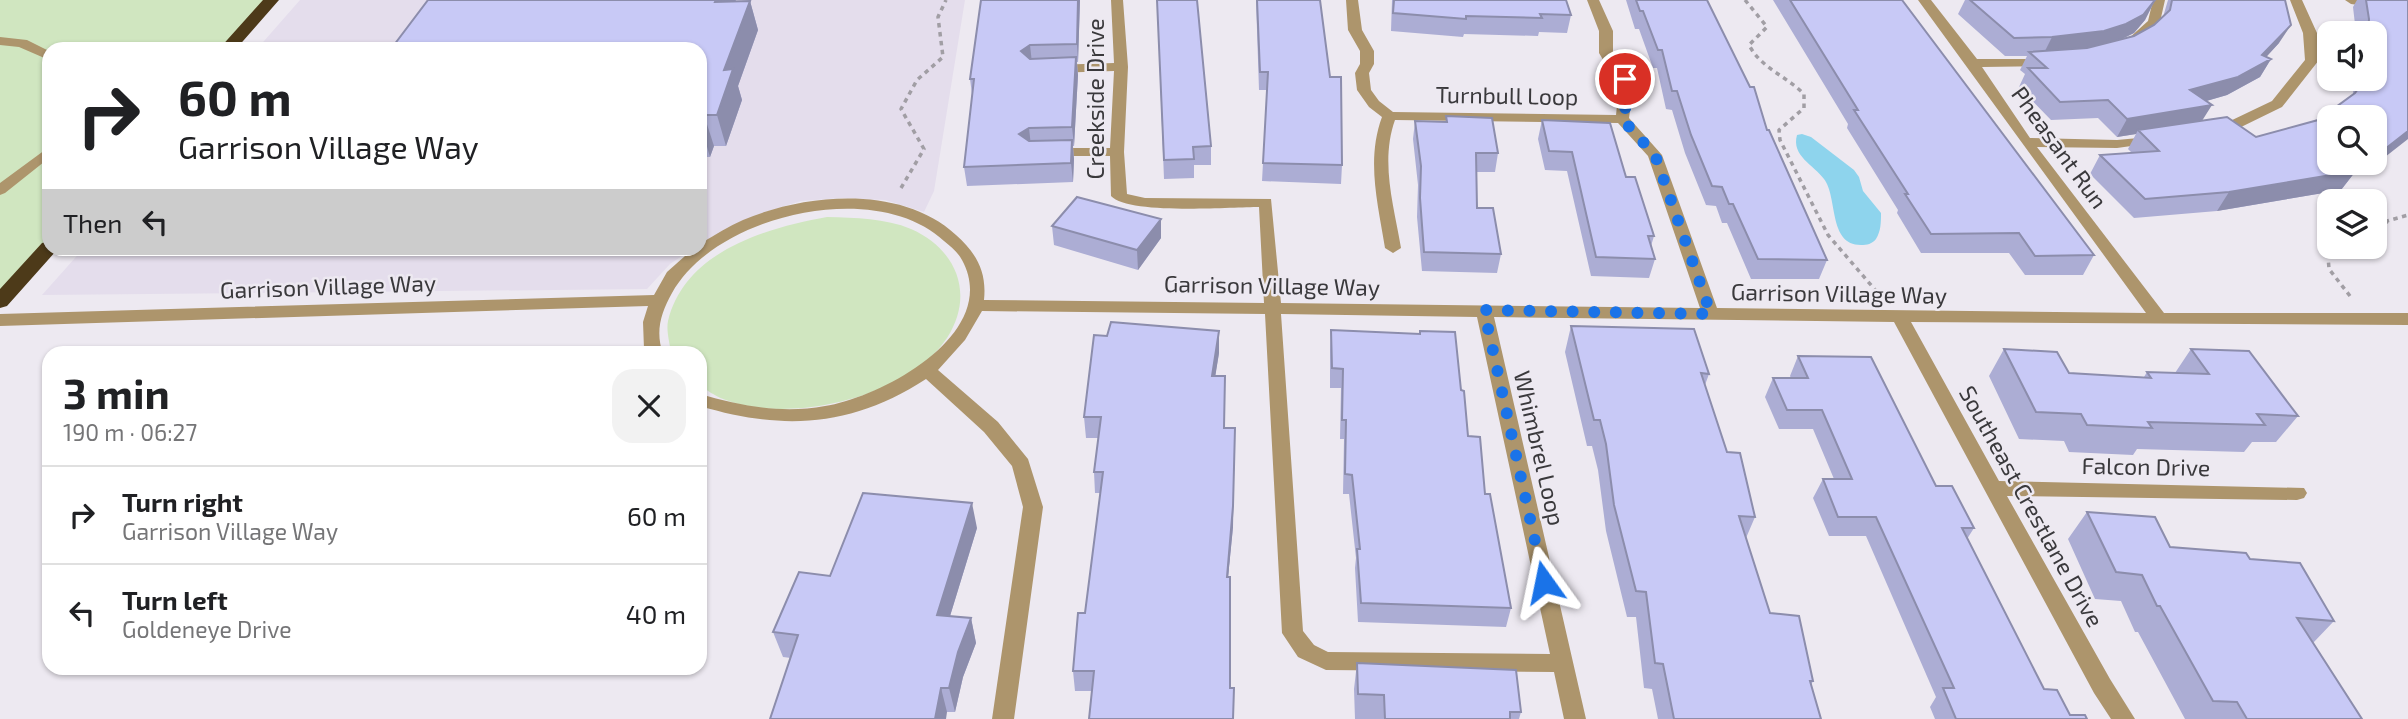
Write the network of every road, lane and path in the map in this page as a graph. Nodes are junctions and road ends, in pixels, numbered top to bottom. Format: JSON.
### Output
{"nodes":[{"id":1,"x":271,"y":0,"type":"edge"},
{"id":2,"x":946,"y":0,"type":"edge"},
{"id":3,"x":1117,"y":0,"type":"edge"},
{"id":4,"x":1352,"y":0,"type":"edge"},
{"id":5,"x":1593,"y":0,"type":"edge"},
{"id":6,"x":1745,"y":0,"type":"edge"},
{"id":7,"x":1924,"y":0,"type":"edge"},
{"id":8,"x":2159,"y":0,"type":"edge"},
{"id":9,"x":2296,"y":0,"type":"edge"},
{"id":10,"x":2351,"y":0,"type":"edge"},
{"id":11,"x":2408,"y":8,"type":"edge"},
{"id":12,"x":0,"y":41,"type":"edge"},
{"id":13,"x":233,"y":42,"type":"edge"},
{"id":14,"x":2119,"y":48,"type":"edge"},
{"id":15,"x":42,"y":53,"type":"edge"},
{"id":16,"x":2055,"y":61,"type":"edge"},
{"id":17,"x":1973,"y":63,"type":"junction"},
{"id":18,"x":1121,"y":67,"type":"junction"},
{"id":19,"x":1032,"y":70,"type":"edge"},
{"id":20,"x":1390,"y":116,"type":"junction"},
{"id":21,"x":1622,"y":119,"type":"junction"},
{"id":22,"x":2204,"y":131,"type":"edge"},
{"id":23,"x":2165,"y":138,"type":"edge"},
{"id":24,"x":2026,"y":142,"type":"junction"},
{"id":25,"x":1117,"y":152,"type":"junction"},
{"id":26,"x":1031,"y":153,"type":"edge"},
{"id":27,"x":42,"y":157,"type":"edge"},
{"id":28,"x":0,"y":190,"type":"edge"},
{"id":29,"x":890,"y":207,"type":"junction"},
{"id":30,"x":2408,"y":215,"type":"edge"},
{"id":31,"x":2387,"y":221,"type":"edge"},
{"id":32,"x":707,"y":245,"type":"edge"},
{"id":33,"x":1393,"y":248,"type":"dead end"},
{"id":34,"x":42,"y":255,"type":"edge"},
{"id":35,"x":694,"y":256,"type":"edge"},
{"id":36,"x":2328,"y":259,"type":"edge"},
{"id":37,"x":657,"y":300,"type":"junction"},
{"id":38,"x":0,"y":301,"type":"edge"},
{"id":39,"x":976,"y":305,"type":"junction"},
{"id":40,"x":1273,"y":307,"type":"junction"},
{"id":41,"x":1484,"y":310,"type":"junction"},
{"id":42,"x":1711,"y":314,"type":"junction"},
{"id":43,"x":1899,"y":316,"type":"junction"},
{"id":44,"x":2159,"y":319,"type":"junction"},
{"id":45,"x":2367,"y":319,"type":"junction"},
{"id":46,"x":2408,"y":319,"type":"edge"},
{"id":47,"x":0,"y":320,"type":"edge"},
{"id":48,"x":653,"y":346,"type":"edge"},
{"id":49,"x":927,"y":370,"type":"junction"},
{"id":50,"x":707,"y":402,"type":"edge"},
{"id":51,"x":1995,"y":488,"type":"junction"},
{"id":52,"x":2297,"y":493,"type":"dead end"},
{"id":53,"x":1563,"y":663,"type":"junction"},
{"id":54,"x":1003,"y":719,"type":"edge"},
{"id":55,"x":1575,"y":719,"type":"edge"},
{"id":56,"x":2123,"y":719,"type":"edge"}],
"edges":[{"from":1,"to":13,"type":"highway"},
{"from":2,"to":29,"type":"path"},
{"from":3,"to":18,"type":"street","name":"Creekside Drive"},
{"from":4,"to":20,"type":"street"},
{"from":5,"to":21,"type":"street"},
{"from":6,"to":43,"type":"path"},
{"from":7,"to":17,"type":"street","name":"Pheasant Run"},
{"from":8,"to":14,"type":"street"},
{"from":9,"to":22,"type":"street"},
{"from":10,"to":11,"type":"street"},
{"from":12,"to":15,"type":"street"},
{"from":16,"to":17,"type":"street"},
{"from":17,"to":24,"type":"street","name":"Pheasant Run"},
{"from":18,"to":19,"type":"street"},
{"from":18,"to":25,"type":"street","name":"Creekside Drive"},
{"from":20,"to":21,"type":"street","name":"Turnbull Loop"},
{"from":20,"to":33,"type":"street"},
{"from":21,"to":42,"type":"street"},
{"from":23,"to":24,"type":"street"},
{"from":24,"to":44,"type":"street","name":"Pheasant Run"},
{"from":25,"to":26,"type":"street"},
{"from":25,"to":40,"type":"street","name":"Creekside Drive"},
{"from":27,"to":28,"type":"street"},
{"from":29,"to":32,"type":"street"},
{"from":29,"to":39,"type":"street"},
{"from":30,"to":31,"type":"path"},
{"from":34,"to":38,"type":"highway"},
{"from":35,"to":37,"type":"street"},
{"from":36,"to":45,"type":"path"},
{"from":37,"to":47,"type":"street","name":"Garrison Village Way"},
{"from":37,"to":48,"type":"street"},
{"from":39,"to":40,"type":"street","name":"Garrison Village Way"},
{"from":39,"to":49,"type":"street"},
{"from":40,"to":41,"type":"street","name":"Garrison Village Way"},
{"from":40,"to":53,"type":"street"},
{"from":41,"to":42,"type":"street","name":"Garrison Village Way"},
{"from":41,"to":53,"type":"street","name":"Whimbrel Loop"},
{"from":42,"to":43,"type":"street","name":"Garrison Village Way"},
{"from":43,"to":44,"type":"street","name":"Garrison Village Way"},
{"from":43,"to":51,"type":"street","name":"Southeast Crestlane Drive"},
{"from":44,"to":45,"type":"street","name":"Garrison Village Way"},
{"from":45,"to":46,"type":"street","name":"Garrison Village Way"},
{"from":49,"to":50,"type":"street"},
{"from":49,"to":54,"type":"street"},
{"from":51,"to":52,"type":"street","name":"Falcon Drive"},
{"from":51,"to":56,"type":"street","name":"Southeast Crestlane Drive"},
{"from":53,"to":55,"type":"street","name":"Whimbrel Loop"}]}
